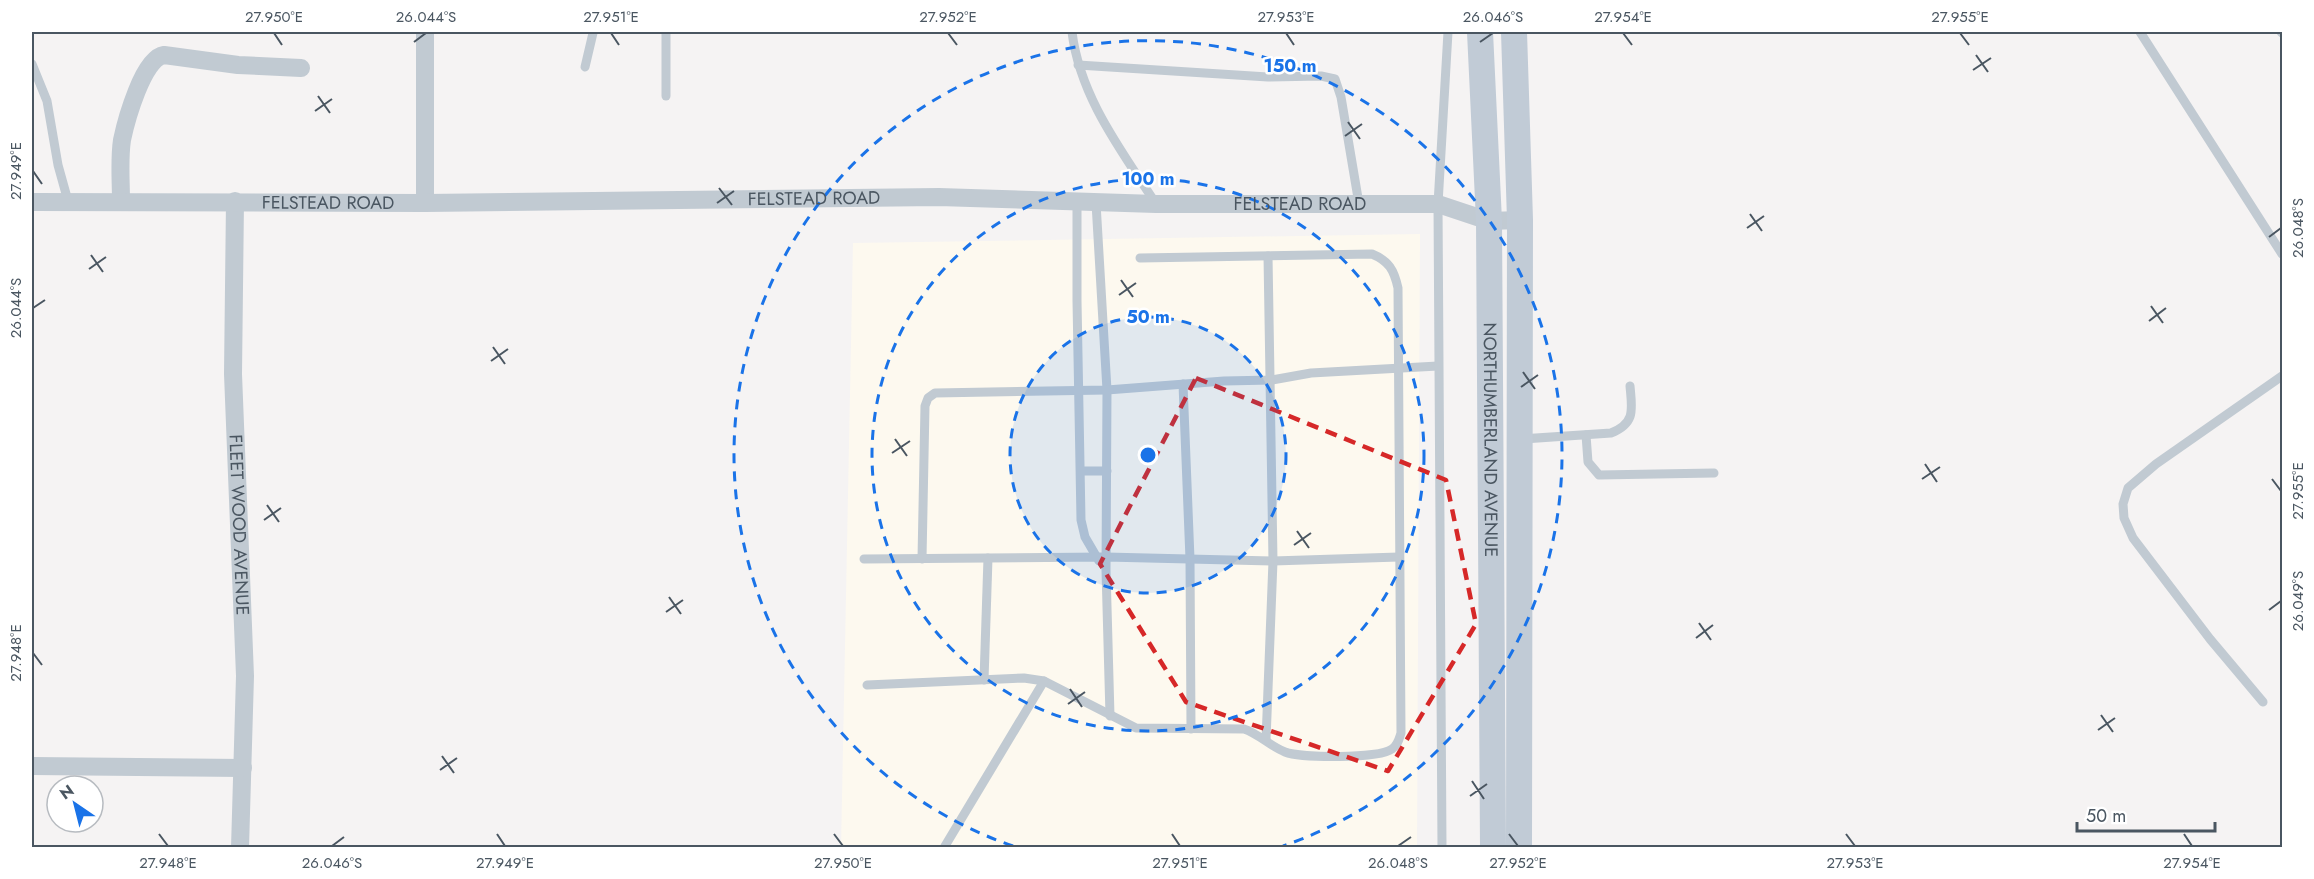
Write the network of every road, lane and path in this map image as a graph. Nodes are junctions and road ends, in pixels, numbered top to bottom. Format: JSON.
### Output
{"nodes":[{"id":1,"x":425,"y":32,"type":"edge"},
{"id":2,"x":592,"y":32,"type":"edge"},
{"id":3,"x":666,"y":32,"type":"edge"},
{"id":4,"x":1072,"y":32,"type":"edge"},
{"id":5,"x":1448,"y":32,"type":"edge"},
{"id":6,"x":1480,"y":32,"type":"edge"},
{"id":7,"x":1514,"y":32,"type":"edge"},
{"id":8,"x":2140,"y":32,"type":"edge"},
{"id":9,"x":32,"y":64,"type":"edge"},
{"id":10,"x":1078,"y":65,"type":"junction"},
{"id":11,"x":585,"y":67,"type":"dead end"},
{"id":12,"x":301,"y":68,"type":"dead end"},
{"id":13,"x":666,"y":96,"type":"dead end"},
{"id":14,"x":121,"y":201,"type":"junction"},
{"id":15,"x":235,"y":201,"type":"junction"},
{"id":16,"x":32,"y":202,"type":"edge"},
{"id":17,"x":73,"y":202,"type":"junction"},
{"id":18,"x":1077,"y":202,"type":"junction"},
{"id":19,"x":425,"y":203,"type":"junction"},
{"id":20,"x":1096,"y":203,"type":"junction"},
{"id":21,"x":1156,"y":204,"type":"junction"},
{"id":22,"x":1359,"y":204,"type":"junction"},
{"id":23,"x":1438,"y":204,"type":"junction"},
{"id":24,"x":1520,"y":220,"type":"junction"},
{"id":25,"x":1489,"y":221,"type":"junction"},
{"id":26,"x":2283,"y":254,"type":"edge"},
{"id":27,"x":1269,"y":256,"type":"junction"},
{"id":28,"x":1140,"y":258,"type":"dead end"},
{"id":29,"x":1438,"y":366,"type":"junction"},
{"id":30,"x":1398,"y":367,"type":"junction"},
{"id":31,"x":2283,"y":376,"type":"edge"},
{"id":32,"x":1272,"y":380,"type":"junction"},
{"id":33,"x":1183,"y":384,"type":"junction"},
{"id":34,"x":1630,"y":386,"type":"dead end"},
{"id":35,"x":1107,"y":390,"type":"junction"},
{"id":36,"x":1080,"y":391,"type":"junction"},
{"id":37,"x":1586,"y":435,"type":"junction"},
{"id":38,"x":1520,"y":439,"type":"junction"},
{"id":39,"x":1081,"y":471,"type":"junction"},
{"id":40,"x":1107,"y":471,"type":"junction"},
{"id":41,"x":1714,"y":473,"type":"dead end"},
{"id":42,"x":1101,"y":557,"type":"junction"},
{"id":43,"x":1399,"y":557,"type":"junction"},
{"id":44,"x":988,"y":558,"type":"junction"},
{"id":45,"x":864,"y":559,"type":"dead end"},
{"id":46,"x":922,"y":559,"type":"junction"},
{"id":47,"x":1190,"y":559,"type":"junction"},
{"id":48,"x":1273,"y":561,"type":"junction"},
{"id":49,"x":984,"y":680,"type":"junction"},
{"id":50,"x":1044,"y":681,"type":"junction"},
{"id":51,"x":867,"y":684,"type":"dead end"},
{"id":52,"x":2263,"y":702,"type":"dead end"},
{"id":53,"x":1110,"y":716,"type":"junction"},
{"id":54,"x":1191,"y":729,"type":"junction"},
{"id":55,"x":1266,"y":740,"type":"junction"},
{"id":56,"x":32,"y":766,"type":"edge"},
{"id":57,"x":243,"y":768,"type":"junction"},
{"id":58,"x":945,"y":846,"type":"edge"},
{"id":59,"x":240,"y":848,"type":"edge"},
{"id":60,"x":1442,"y":848,"type":"edge"},
{"id":61,"x":1493,"y":848,"type":"edge"},
{"id":62,"x":1519,"y":848,"type":"edge"}],
"edges":[{"from":1,"to":19,"type":"street"},
{"from":2,"to":11,"type":"lane"},
{"from":3,"to":13,"type":"lane"},
{"from":4,"to":10,"type":"lane"},
{"from":5,"to":23,"type":"lane"},
{"from":6,"to":25,"type":"main road","name":"NORTHUMBERLAND AVENUE"},
{"from":7,"to":24,"type":"main road","name":"NORTHUMBERLAND AVENUE"},
{"from":8,"to":26,"type":"lane"},
{"from":9,"to":17,"type":"lane"},
{"from":10,"to":21,"type":"lane"},
{"from":10,"to":22,"type":"lane"},
{"from":12,"to":14,"type":"street"},
{"from":14,"to":15,"type":"street","name":"FELSTEAD ROAD"},
{"from":14,"to":17,"type":"street","name":"FELSTEAD ROAD"},
{"from":15,"to":19,"type":"street","name":"FELSTEAD ROAD"},
{"from":15,"to":57,"type":"street","name":"FLEET WOOD AVENUE"},
{"from":16,"to":17,"type":"street","name":"FELSTEAD ROAD"},
{"from":18,"to":19,"type":"street","name":"FELSTEAD ROAD"},
{"from":18,"to":20,"type":"street","name":"FELSTEAD ROAD"},
{"from":18,"to":36,"type":"lane"},
{"from":20,"to":21,"type":"street","name":"FELSTEAD ROAD"},
{"from":20,"to":35,"type":"lane"},
{"from":21,"to":22,"type":"street","name":"FELSTEAD ROAD"},
{"from":22,"to":23,"type":"street","name":"FELSTEAD ROAD"},
{"from":23,"to":25,"type":"street","name":"FELSTEAD ROAD"},
{"from":23,"to":29,"type":"lane"},
{"from":24,"to":25,"type":"street","name":"FELSTEAD ROAD"},
{"from":24,"to":38,"type":"main road","name":"NORTHUMBERLAND AVENUE"},
{"from":25,"to":61,"type":"main road","name":"NORTHUMBERLAND AVENUE"},
{"from":27,"to":28,"type":"lane"},
{"from":27,"to":30,"type":"lane"},
{"from":27,"to":32,"type":"lane"},
{"from":29,"to":30,"type":"lane"},
{"from":29,"to":60,"type":"lane"},
{"from":30,"to":32,"type":"lane"},
{"from":30,"to":43,"type":"lane"},
{"from":31,"to":52,"type":"lane"},
{"from":32,"to":33,"type":"lane"},
{"from":32,"to":48,"type":"lane"},
{"from":33,"to":35,"type":"lane"},
{"from":33,"to":47,"type":"lane"},
{"from":34,"to":37,"type":"lane"},
{"from":35,"to":36,"type":"lane"},
{"from":35,"to":40,"type":"lane"},
{"from":36,"to":39,"type":"lane"},
{"from":36,"to":46,"type":"lane"},
{"from":37,"to":38,"type":"lane"},
{"from":37,"to":41,"type":"lane"},
{"from":38,"to":62,"type":"main road","name":"NORTHUMBERLAND AVENUE"},
{"from":39,"to":40,"type":"lane"},
{"from":39,"to":42,"type":"lane"},
{"from":40,"to":42,"type":"lane"},
{"from":42,"to":44,"type":"lane"},
{"from":42,"to":47,"type":"lane"},
{"from":42,"to":53,"type":"lane"},
{"from":43,"to":48,"type":"lane"},
{"from":43,"to":55,"type":"lane"},
{"from":44,"to":46,"type":"lane"},
{"from":44,"to":49,"type":"lane"},
{"from":45,"to":46,"type":"lane"},
{"from":47,"to":48,"type":"lane"},
{"from":47,"to":54,"type":"lane"},
{"from":48,"to":55,"type":"lane"},
{"from":49,"to":50,"type":"lane"},
{"from":49,"to":51,"type":"lane"},
{"from":50,"to":53,"type":"lane"},
{"from":50,"to":58,"type":"lane"},
{"from":53,"to":54,"type":"lane"},
{"from":54,"to":55,"type":"lane"},
{"from":56,"to":57,"type":"street"},
{"from":57,"to":59,"type":"street","name":"FLEET WOOD AVENUE"}]}
